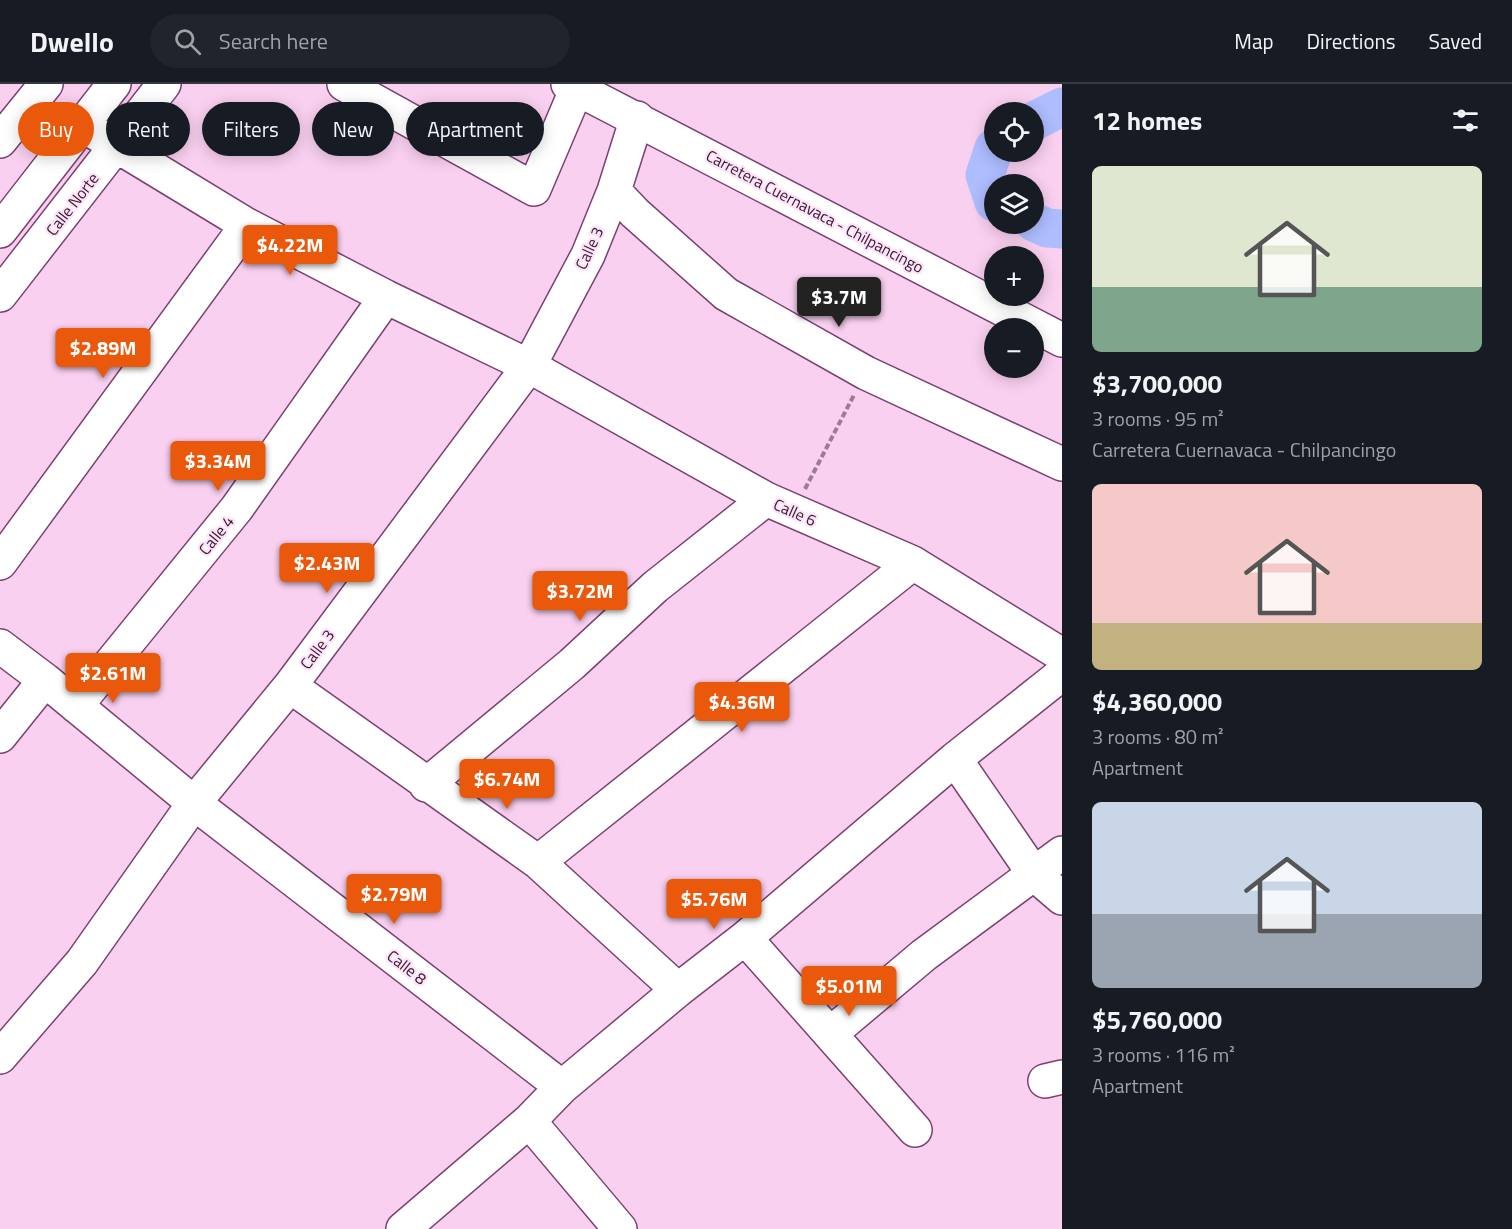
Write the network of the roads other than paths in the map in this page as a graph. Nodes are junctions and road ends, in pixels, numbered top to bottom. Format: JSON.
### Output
{"nodes":[{"id":1,"x":46,"y":84,"type":"edge"},
{"id":2,"x":114,"y":84,"type":"edge"},
{"id":3,"x":164,"y":84,"type":"edge"},
{"id":4,"x":344,"y":84,"type":"edge"},
{"id":5,"x":572,"y":86,"type":"edge"},
{"id":6,"x":151,"y":102,"type":"edge"},
{"id":7,"x":94,"y":112,"type":"edge"},
{"id":8,"x":637,"y":118,"type":"junction"},
{"id":9,"x":0,"y":141,"type":"edge"},
{"id":10,"x":60,"y":156,"type":"edge"},
{"id":11,"x":111,"y":156,"type":"edge"},
{"id":12,"x":133,"y":156,"type":"edge"},
{"id":13,"x":614,"y":191,"type":"junction"},
{"id":14,"x":247,"y":225,"type":"junction"},
{"id":15,"x":0,"y":231,"type":"edge"},
{"id":16,"x":0,"y":295,"type":"edge"},
{"id":17,"x":386,"y":297,"type":"junction"},
{"id":18,"x":1062,"y":340,"type":"edge"},
{"id":19,"x":530,"y":366,"type":"junction"},
{"id":20,"x":1062,"y":464,"type":"edge"},
{"id":21,"x":779,"y":505,"type":"junction"},
{"id":22,"x":0,"y":563,"type":"edge"},
{"id":23,"x":913,"y":563,"type":"junction"},
{"id":24,"x":0,"y":646,"type":"edge"},
{"id":25,"x":1062,"y":655,"type":"edge"},
{"id":26,"x":1062,"y":674,"type":"edge"},
{"id":27,"x":45,"y":680,"type":"junction"},
{"id":28,"x":290,"y":686,"type":"junction"},
{"id":29,"x":76,"y":706,"type":"junction"},
{"id":30,"x":0,"y":736,"type":"edge"},
{"id":31,"x":955,"y":759,"type":"junction"},
{"id":32,"x":426,"y":785,"type":"junction"},
{"id":33,"x":194,"y":803,"type":"junction"},
{"id":34,"x":1062,"y":853,"type":"edge"},
{"id":35,"x":538,"y":862,"type":"junction"},
{"id":36,"x":1034,"y":874,"type":"junction"},
{"id":37,"x":1062,"y":898,"type":"edge"},
{"id":38,"x":745,"y":939,"type":"junction"},
{"id":39,"x":678,"y":990,"type":"junction"},
{"id":40,"x":830,"y":1034,"type":"junction"},
{"id":41,"x":0,"y":1057,"type":"edge"},
{"id":42,"x":562,"y":1087,"type":"junction"},
{"id":43,"x":529,"y":1121,"type":"junction"},
{"id":44,"x":915,"y":1130,"type":"dead end"},
{"id":45,"x":403,"y":1229,"type":"edge"},
{"id":46,"x":620,"y":1229,"type":"edge"}],
"edges":[{"from":1,"to":9,"type":"street"},
{"from":2,"to":7,"type":"street"},
{"from":3,"to":6,"type":"street","name":"Calle Norte"},
{"from":4,"to":5,"type":"street"},
{"from":5,"to":8,"type":"street","name":"Carretera Cuernavaca - Chilpancingo"},
{"from":8,"to":13,"type":"street","name":"Calle 3"},
{"from":8,"to":18,"type":"street","name":"Carretera Cuernavaca - Chilpancingo"},
{"from":10,"to":15,"type":"street"},
{"from":11,"to":16,"type":"street","name":"Calle Norte"},
{"from":12,"to":14,"type":"street","name":"Calle 6"},
{"from":13,"to":19,"type":"street","name":"Calle 3"},
{"from":13,"to":20,"type":"street"},
{"from":14,"to":17,"type":"street","name":"Calle 6"},
{"from":14,"to":22,"type":"street"},
{"from":17,"to":19,"type":"street","name":"Calle 6"},
{"from":17,"to":29,"type":"street","name":"Calle 4"},
{"from":19,"to":21,"type":"street","name":"Calle 6"},
{"from":19,"to":28,"type":"street","name":"Calle 3"},
{"from":21,"to":23,"type":"street","name":"Calle 6"},
{"from":21,"to":32,"type":"street"},
{"from":23,"to":25,"type":"street","name":"Calle 6"},
{"from":23,"to":35,"type":"street"},
{"from":24,"to":27,"type":"street","name":"Calle 8"},
{"from":26,"to":31,"type":"street"},
{"from":27,"to":29,"type":"street","name":"Calle 8"},
{"from":27,"to":30,"type":"street"},
{"from":28,"to":32,"type":"street"},
{"from":28,"to":33,"type":"street","name":"Calle 3"},
{"from":29,"to":33,"type":"street","name":"Calle 8"},
{"from":31,"to":36,"type":"street"},
{"from":31,"to":38,"type":"street"},
{"from":32,"to":35,"type":"street"},
{"from":33,"to":41,"type":"street","name":"Calle 3"},
{"from":33,"to":42,"type":"street","name":"Calle 8"},
{"from":34,"to":36,"type":"street"},
{"from":35,"to":39,"type":"street"},
{"from":36,"to":37,"type":"street"},
{"from":36,"to":40,"type":"street"},
{"from":38,"to":39,"type":"street"},
{"from":38,"to":40,"type":"street"},
{"from":39,"to":42,"type":"street"},
{"from":40,"to":44,"type":"street"},
{"from":42,"to":43,"type":"street"},
{"from":43,"to":45,"type":"street"},
{"from":43,"to":46,"type":"street"}]}
